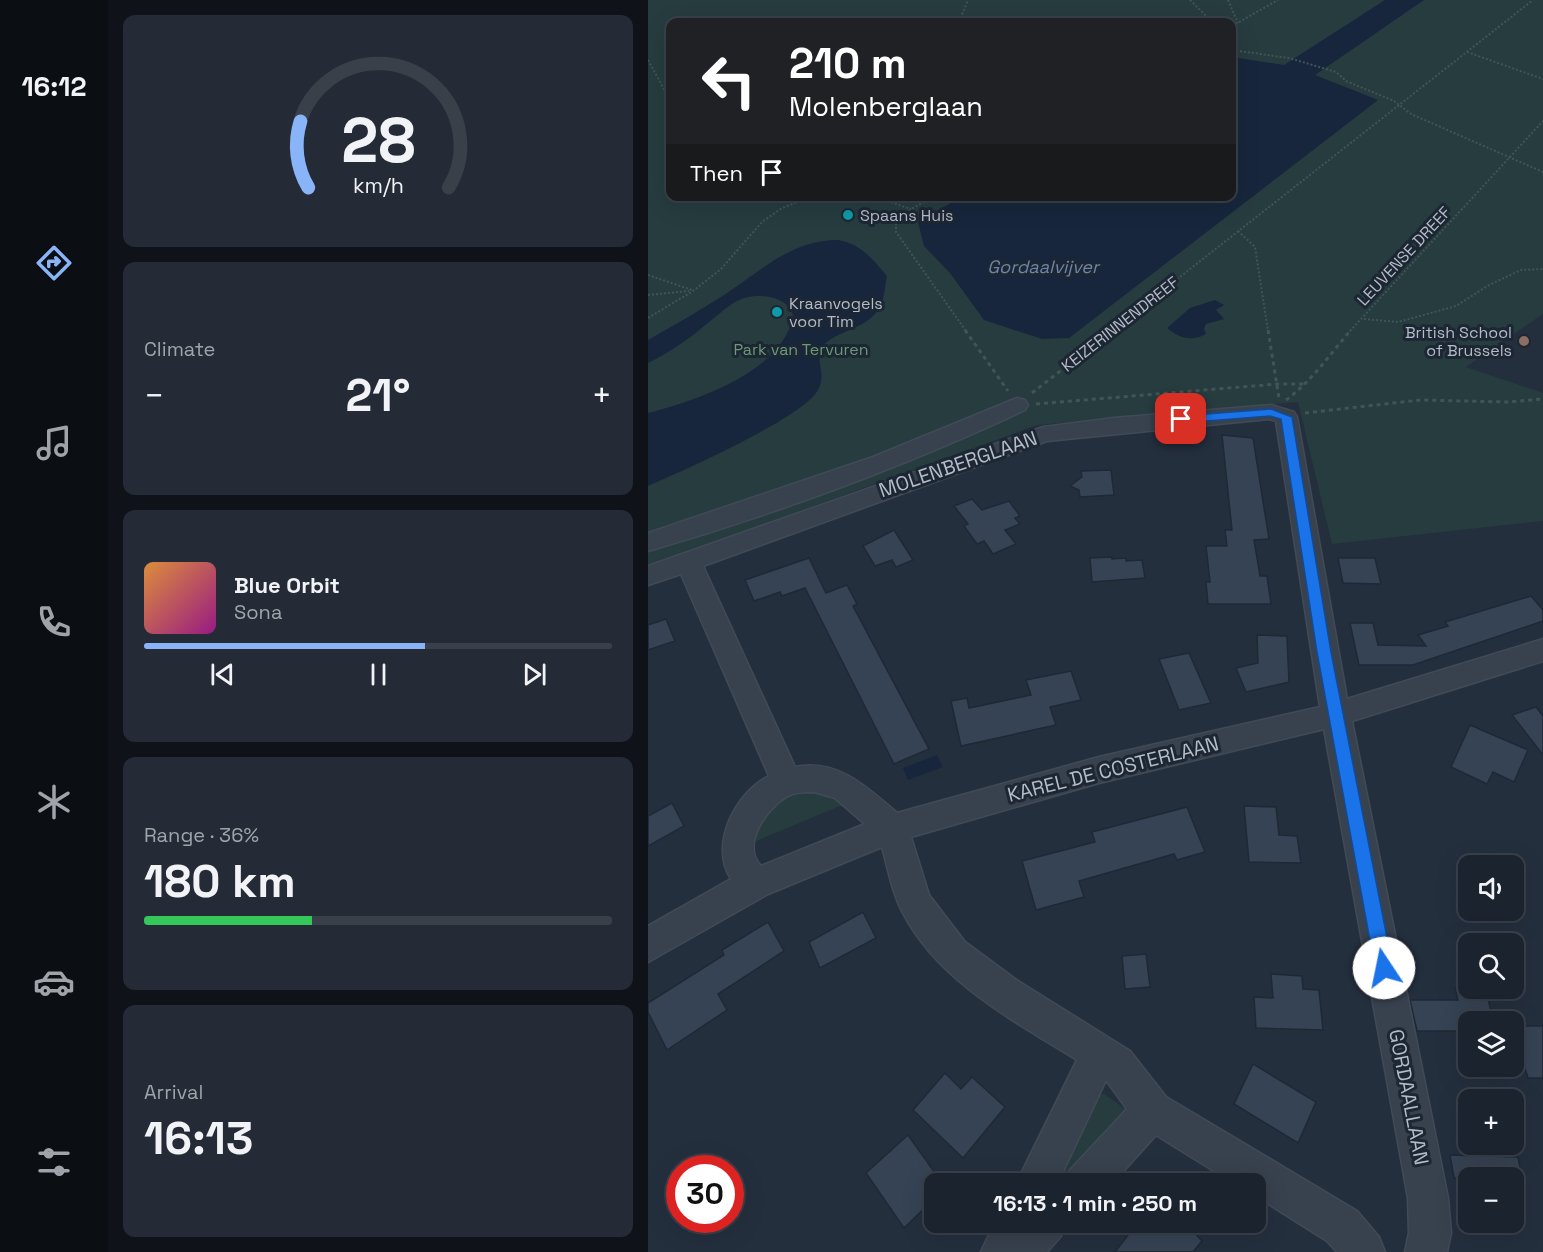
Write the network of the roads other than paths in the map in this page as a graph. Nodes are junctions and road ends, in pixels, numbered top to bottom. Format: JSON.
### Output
{"nodes":[{"id":1,"x":1017,"y":405,"type":"road end"},
{"id":2,"x":1280,"y":408,"type":"joint"},
{"id":3,"x":648,"y":542,"type":"edge"},
{"id":4,"x":688,"y":561,"type":"junction"},
{"id":5,"x":648,"y":576,"type":"edge"},
{"id":6,"x":1543,"y":651,"type":"edge"},
{"id":7,"x":1335,"y":715,"type":"junction"},
{"id":8,"x":787,"y":782,"type":"junction"},
{"id":9,"x":892,"y":828,"type":"junction"},
{"id":10,"x":756,"y":883,"type":"junction"},
{"id":11,"x":648,"y":945,"type":"edge"},
{"id":12,"x":1099,"y":1054,"type":"junction"},
{"id":13,"x":1152,"y":1111,"type":"junction"},
{"id":14,"x":1041,"y":1173,"type":"edge"},
{"id":15,"x":1094,"y":1173,"type":"edge"},
{"id":16,"x":1012,"y":1233,"type":"edge"},
{"id":17,"x":1037,"y":1233,"type":"edge"},
{"id":18,"x":1002,"y":1252,"type":"edge"},
{"id":19,"x":1019,"y":1252,"type":"edge"},
{"id":20,"x":1364,"y":1252,"type":"edge"},
{"id":21,"x":1426,"y":1252,"type":"edge"}],
"edges":[{"from":1,"to":3,"type":"street"},
{"from":2,"to":4,"type":"street","name":"MOLENBERGLAAN"},
{"from":2,"to":7,"type":"street","name":"GORDAALLAAN"},
{"from":4,"to":5,"type":"street","name":"MOLENBERGLAAN"},
{"from":4,"to":8,"type":"street"},
{"from":6,"to":7,"type":"street","name":"KAREL DE COSTERLAAN"},
{"from":7,"to":9,"type":"street","name":"KAREL DE COSTERLAAN"},
{"from":7,"to":21,"type":"street","name":"GORDAALLAAN"},
{"from":8,"to":9,"type":"street"},
{"from":8,"to":10,"type":"street"},
{"from":9,"to":10,"type":"street","name":"KAREL DE COSTERLAAN"},
{"from":9,"to":12,"type":"street"},
{"from":10,"to":11,"type":"street","name":"KAREL DE COSTERLAAN"},
{"from":12,"to":13,"type":"street"},
{"from":12,"to":14,"type":"street"},
{"from":13,"to":15,"type":"street"},
{"from":13,"to":20,"type":"street"},
{"from":16,"to":18,"type":"street"},
{"from":17,"to":19,"type":"street"}]}
